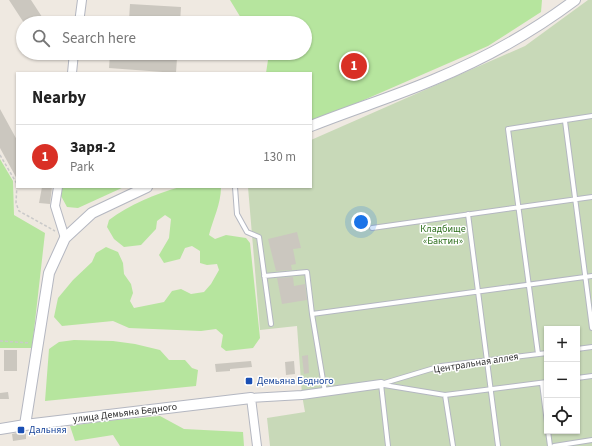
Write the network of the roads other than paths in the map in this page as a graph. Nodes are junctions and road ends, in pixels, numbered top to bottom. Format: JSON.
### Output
{"nodes":[{"id":1,"x":82,"y":0,"type":"edge"},
{"id":2,"x":576,"y":0,"type":"edge"},
{"id":3,"x":80,"y":16,"type":"edge"},
{"id":4,"x":73,"y":60,"type":"edge"},
{"id":5,"x":72,"y":72,"type":"edge"},
{"id":6,"x":592,"y":116,"type":"edge"},
{"id":7,"x":565,"y":120,"type":"junction"},
{"id":8,"x":312,"y":126,"type":"edge"},
{"id":9,"x":58,"y":188,"type":"edge"},
{"id":10,"x":145,"y":188,"type":"edge"},
{"id":11,"x":235,"y":188,"type":"edge"},
{"id":12,"x":592,"y":197,"type":"edge"},
{"id":13,"x":575,"y":199,"type":"junction"},
{"id":14,"x":518,"y":207,"type":"junction"},
{"id":15,"x":468,"y":214,"type":"junction"},
{"id":16,"x":372,"y":228,"type":"dead end"},
{"id":17,"x":65,"y":238,"type":"junction"},
{"id":18,"x":264,"y":276,"type":"junction"},
{"id":19,"x":592,"y":276,"type":"edge"},
{"id":20,"x":585,"y":277,"type":"junction"},
{"id":21,"x":529,"y":285,"type":"junction"},
{"id":22,"x":478,"y":292,"type":"junction"},
{"id":23,"x":312,"y":314,"type":"junction"},
{"id":24,"x":271,"y":324,"type":"dead end"},
{"id":25,"x":592,"y":328,"type":"edge"},
{"id":26,"x":592,"y":347,"type":"edge"},
{"id":27,"x":580,"y":349,"type":"edge"},
{"id":28,"x":544,"y":353,"type":"edge"},
{"id":29,"x":538,"y":354,"type":"junction"},
{"id":30,"x":487,"y":361,"type":"junction"},
{"id":31,"x":592,"y":376,"type":"edge"},
{"id":32,"x":580,"y":378,"type":"edge"},
{"id":33,"x":542,"y":383,"type":"joint"},
{"id":34,"x":382,"y":384,"type":"junction"},
{"id":35,"x":491,"y":389,"type":"junction"},
{"id":36,"x":325,"y":392,"type":"junction"},
{"id":37,"x":445,"y":395,"type":"junction"},
{"id":38,"x":250,"y":398,"type":"junction"},
{"id":39,"x":544,"y":399,"type":"edge"},
{"id":40,"x":25,"y":425,"type":"junction"},
{"id":41,"x":0,"y":429,"type":"edge"},
{"id":42,"x":548,"y":434,"type":"edge"},
{"id":43,"x":592,"y":440,"type":"edge"},
{"id":44,"x":257,"y":446,"type":"edge"},
{"id":45,"x":388,"y":446,"type":"edge"},
{"id":46,"x":454,"y":446,"type":"edge"},
{"id":47,"x":498,"y":446,"type":"edge"},
{"id":48,"x":550,"y":446,"type":"edge"},
{"id":49,"x":554,"y":446,"type":"edge"}],
"edges":[{"from":1,"to":3,"type":"street"},
{"from":2,"to":8,"type":"street"},
{"from":4,"to":5,"type":"street"},
{"from":6,"to":7,"type":"lane"},
{"from":7,"to":13,"type":"lane"},
{"from":7,"to":14,"type":"lane"},
{"from":9,"to":17,"type":"street"},
{"from":10,"to":17,"type":"street"},
{"from":11,"to":18,"type":"lane"},
{"from":12,"to":13,"type":"lane"},
{"from":13,"to":14,"type":"lane"},
{"from":13,"to":20,"type":"lane"},
{"from":14,"to":15,"type":"lane"},
{"from":14,"to":21,"type":"lane"},
{"from":15,"to":16,"type":"lane"},
{"from":15,"to":22,"type":"lane"},
{"from":17,"to":40,"type":"street"},
{"from":18,"to":23,"type":"lane"},
{"from":18,"to":24,"type":"lane"},
{"from":19,"to":20,"type":"lane"},
{"from":20,"to":21,"type":"lane"},
{"from":20,"to":25,"type":"lane"},
{"from":21,"to":22,"type":"lane"},
{"from":21,"to":29,"type":"lane"},
{"from":22,"to":23,"type":"lane"},
{"from":22,"to":30,"type":"lane"},
{"from":23,"to":36,"type":"lane"},
{"from":26,"to":27,"type":"lane"},
{"from":28,"to":29,"type":"lane","name":"Центральная аллея"},
{"from":29,"to":30,"type":"lane","name":"Центральная аллея"},
{"from":30,"to":34,"type":"lane","name":"Центральная аллея"},
{"from":30,"to":35,"type":"lane"},
{"from":31,"to":32,"type":"lane"},
{"from":33,"to":35,"type":"lane"},
{"from":33,"to":39,"type":"lane"},
{"from":34,"to":36,"type":"street"},
{"from":34,"to":37,"type":"lane"},
{"from":34,"to":45,"type":"lane"},
{"from":35,"to":37,"type":"lane"},
{"from":35,"to":47,"type":"lane"},
{"from":36,"to":38,"type":"street"},
{"from":37,"to":46,"type":"lane"},
{"from":38,"to":40,"type":"street","name":"улица Демьяна Бедного"},
{"from":38,"to":44,"type":"street"},
{"from":40,"to":41,"type":"street","name":"улица Демьяна Бедного"},
{"from":42,"to":48,"type":"lane"},
{"from":43,"to":49,"type":"lane"}]}
